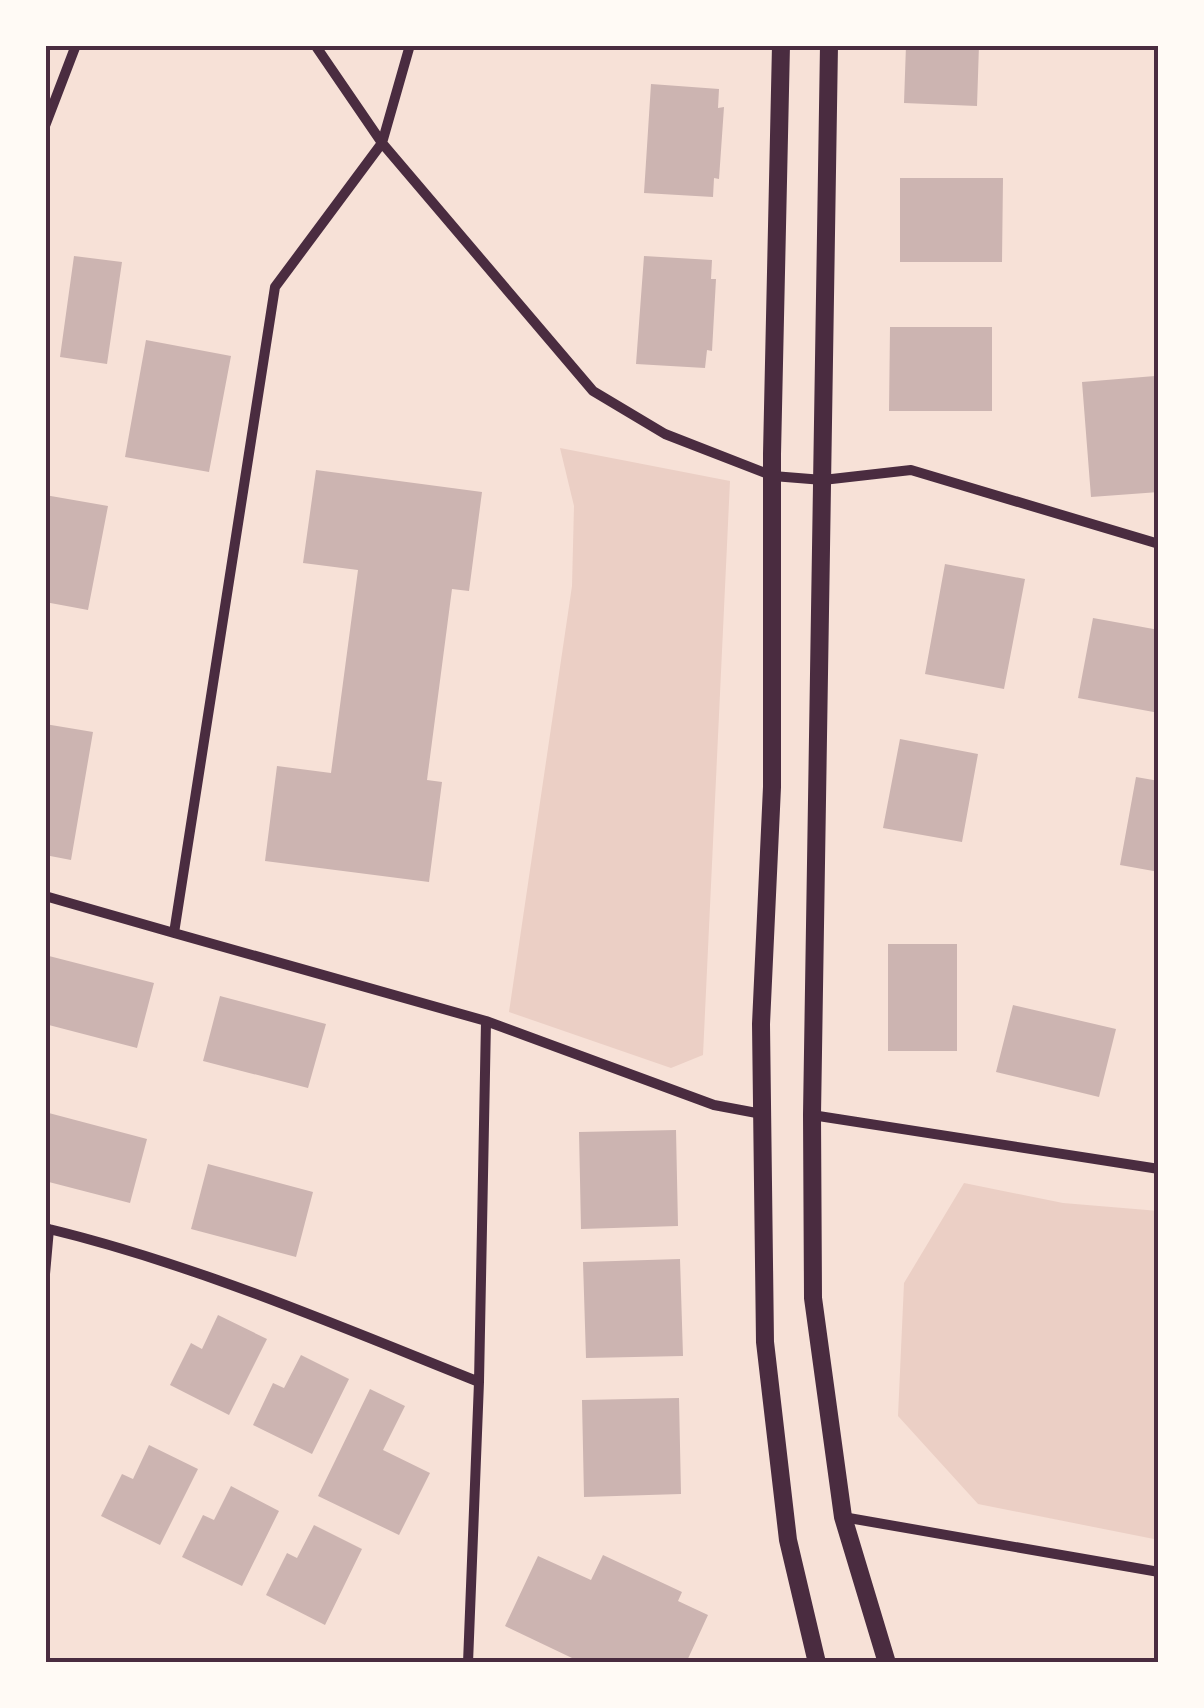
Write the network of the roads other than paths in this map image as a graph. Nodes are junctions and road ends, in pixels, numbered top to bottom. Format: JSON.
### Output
{"nodes":[{"id":1,"x":76,"y":45,"type":"edge"},
{"id":2,"x":316,"y":45,"type":"edge"},
{"id":3,"x":410,"y":45,"type":"edge"},
{"id":4,"x":781,"y":45,"type":"edge"},
{"id":5,"x":829,"y":45,"type":"edge"},
{"id":6,"x":45,"y":126,"type":"edge"},
{"id":7,"x":382,"y":143,"type":"junction"},
{"id":8,"x":772,"y":476,"type":"junction"},
{"id":9,"x":823,"y":480,"type":"junction"},
{"id":10,"x":1159,"y":544,"type":"edge"},
{"id":11,"x":45,"y":896,"type":"edge"},
{"id":12,"x":174,"y":933,"type":"junction"},
{"id":13,"x":486,"y":1021,"type":"junction"},
{"id":14,"x":762,"y":1114,"type":"junction"},
{"id":15,"x":812,"y":1114,"type":"junction"},
{"id":16,"x":1159,"y":1168,"type":"edge"},
{"id":17,"x":47,"y":1228,"type":"edge"},
{"id":18,"x":45,"y":1274,"type":"edge"},
{"id":19,"x":479,"y":1382,"type":"junction"},
{"id":20,"x":843,"y":1516,"type":"junction"},
{"id":21,"x":1159,"y":1572,"type":"edge"},
{"id":22,"x":468,"y":1663,"type":"edge"},
{"id":23,"x":817,"y":1663,"type":"edge"},
{"id":24,"x":887,"y":1663,"type":"edge"}],
"edges":[{"from":1,"to":6,"type":"street"},
{"from":2,"to":7,"type":"street"},
{"from":3,"to":7,"type":"street"},
{"from":4,"to":8,"type":"street"},
{"from":5,"to":9,"type":"street"},
{"from":7,"to":8,"type":"street"},
{"from":7,"to":12,"type":"street"},
{"from":8,"to":9,"type":"street"},
{"from":8,"to":14,"type":"street"},
{"from":9,"to":10,"type":"street"},
{"from":9,"to":15,"type":"street"},
{"from":11,"to":12,"type":"street"},
{"from":12,"to":13,"type":"street"},
{"from":13,"to":14,"type":"street"},
{"from":13,"to":19,"type":"street"},
{"from":14,"to":23,"type":"street"},
{"from":15,"to":16,"type":"street"},
{"from":15,"to":20,"type":"street"},
{"from":17,"to":18,"type":"street"},
{"from":17,"to":19,"type":"street"},
{"from":19,"to":22,"type":"street"},
{"from":20,"to":21,"type":"street"},
{"from":20,"to":24,"type":"street"}]}
